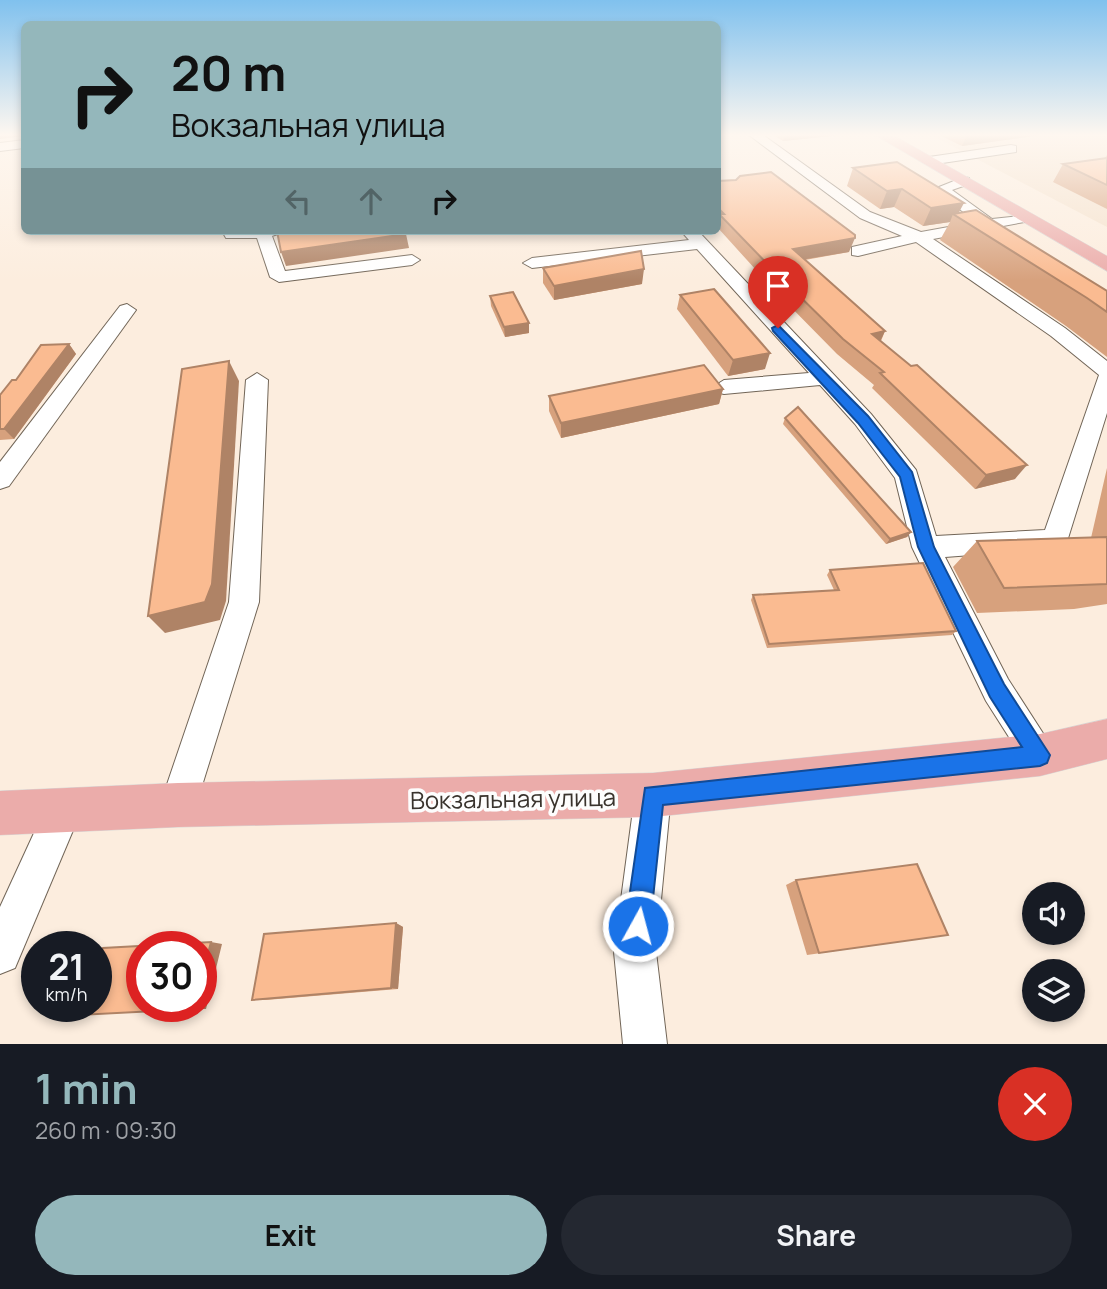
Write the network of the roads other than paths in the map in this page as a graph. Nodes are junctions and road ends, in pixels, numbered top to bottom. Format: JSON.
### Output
{"nodes":[{"id":1,"x":822,"y":184,"type":"edge"},
{"id":2,"x":956,"y":184,"type":"edge"},
{"id":3,"x":968,"y":184,"type":"edge"},
{"id":4,"x":1025,"y":218,"type":"junction"},
{"id":5,"x":989,"y":225,"type":"junction"},
{"id":6,"x":272,"y":235,"type":"edge"},
{"id":7,"x":919,"y":237,"type":"junction"},
{"id":8,"x":695,"y":238,"type":"edge"},
{"id":9,"x":858,"y":251,"type":"edge"},
{"id":10,"x":412,"y":260,"type":"dead end"},
{"id":11,"x":532,"y":263,"type":"dead end"},
{"id":12,"x":1107,"y":265,"type":"edge"},
{"id":13,"x":127,"y":310,"type":"dead end"},
{"id":14,"x":1107,"y":371,"type":"edge"},
{"id":15,"x":826,"y":378,"type":"junction"},
{"id":16,"x":1107,"y":378,"type":"edge"},
{"id":17,"x":257,"y":380,"type":"dead end"},
{"id":18,"x":724,"y":387,"type":"edge"},
{"id":19,"x":1096,"y":450,"type":"edge"},
{"id":20,"x":11,"y":453,"type":"edge"},
{"id":21,"x":0,"y":480,"type":"edge"},
{"id":22,"x":926,"y":547,"type":"junction"},
{"id":23,"x":1107,"y":739,"type":"edge"},
{"id":24,"x":1040,"y":755,"type":"junction"},
{"id":25,"x":653,"y":795,"type":"junction"},
{"id":26,"x":178,"y":805,"type":"junction"},
{"id":27,"x":64,"y":809,"type":"junction"},
{"id":28,"x":0,"y":813,"type":"edge"},
{"id":29,"x":0,"y":953,"type":"edge"},
{"id":30,"x":645,"y":1044,"type":"edge"}],
"edges":[{"from":1,"to":7,"type":"street"},
{"from":2,"to":5,"type":"street"},
{"from":3,"to":4,"type":"main road"},
{"from":4,"to":5,"type":"street"},
{"from":4,"to":12,"type":"main road"},
{"from":5,"to":7,"type":"street"},
{"from":6,"to":10,"type":"street"},
{"from":7,"to":9,"type":"street"},
{"from":7,"to":14,"type":"street"},
{"from":8,"to":11,"type":"street"},
{"from":8,"to":15,"type":"street"},
{"from":13,"to":20,"type":"street"},
{"from":15,"to":18,"type":"street"},
{"from":15,"to":22,"type":"street"},
{"from":16,"to":19,"type":"street"},
{"from":17,"to":26,"type":"street"},
{"from":19,"to":22,"type":"street"},
{"from":20,"to":21,"type":"street"},
{"from":22,"to":24,"type":"street"},
{"from":23,"to":24,"type":"main road","name":"Вокзальная улица"},
{"from":24,"to":25,"type":"main road","name":"Вокзальная улица"},
{"from":25,"to":26,"type":"main road","name":"Вокзальная улица"},
{"from":25,"to":30,"type":"street"},
{"from":26,"to":27,"type":"main road","name":"Вокзальная улица"},
{"from":27,"to":28,"type":"main road","name":"Вокзальная улица"},
{"from":27,"to":29,"type":"street"}]}
